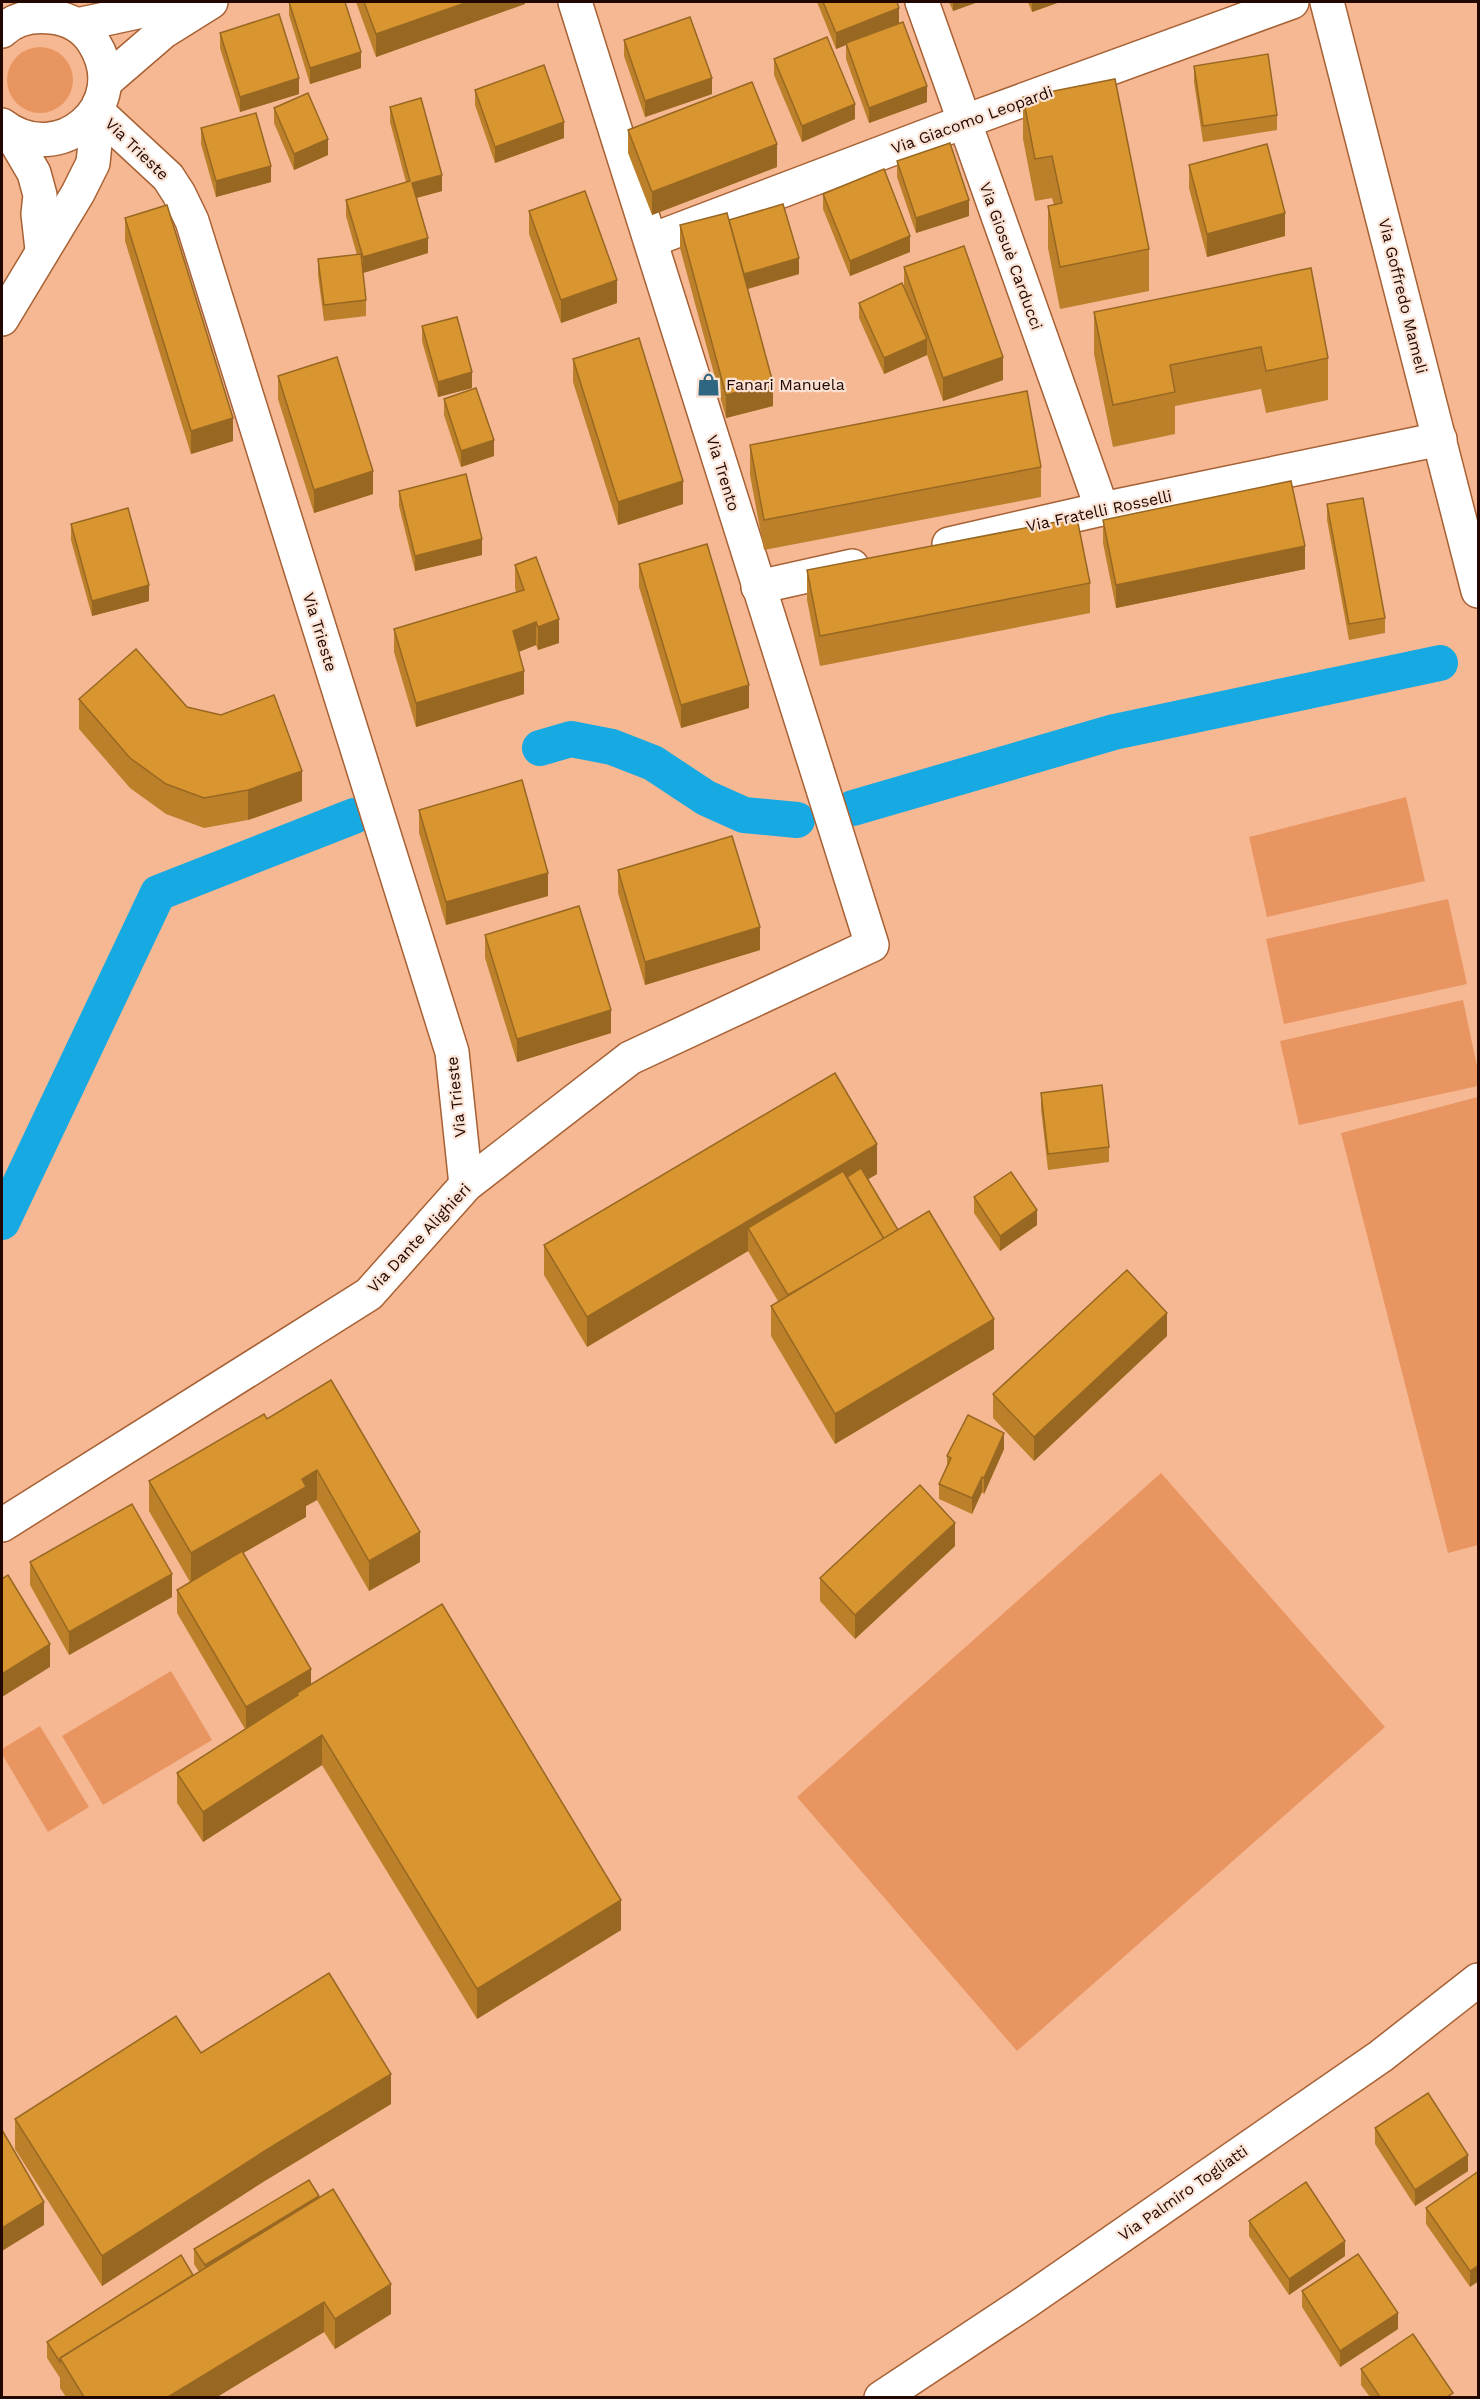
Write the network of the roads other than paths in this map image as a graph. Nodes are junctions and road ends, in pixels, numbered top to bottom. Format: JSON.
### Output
{"nodes":[{"id":1,"x":184,"y":2,"type":"edge"},
{"id":2,"x":211,"y":2,"type":"edge"},
{"id":3,"x":575,"y":2,"type":"edge"},
{"id":4,"x":922,"y":2,"type":"edge"},
{"id":5,"x":1292,"y":2,"type":"edge"},
{"id":6,"x":1327,"y":2,"type":"edge"},
{"id":7,"x":1346,"y":2,"type":"edge"},
{"id":8,"x":70,"y":17,"type":"edge"},
{"id":9,"x":2,"y":32,"type":"edge"},
{"id":10,"x":101,"y":100,"type":"junction"},
{"id":11,"x":1356,"y":113,"type":"junction"},
{"id":12,"x":963,"y":122,"type":"junction"},
{"id":13,"x":6,"y":129,"type":"edge"},
{"id":14,"x":652,"y":240,"type":"junction"},
{"id":15,"x":42,"y":250,"type":"junction"},
{"id":16,"x":2,"y":319,"type":"edge"},
{"id":17,"x":1440,"y":439,"type":"junction"},
{"id":18,"x":1102,"y":509,"type":"junction"},
{"id":19,"x":919,"y":551,"type":"edge"},
{"id":20,"x":884,"y":558,"type":"edge"},
{"id":21,"x":758,"y":587,"type":"junction"},
{"id":22,"x":1479,"y":591,"type":"edge"},
{"id":23,"x":872,"y":945,"type":"joint"},
{"id":24,"x":466,"y":1185,"type":"junction"},
{"id":25,"x":2,"y":1525,"type":"edge"},
{"id":26,"x":1479,"y":1980,"type":"edge"},
{"id":27,"x":882,"y":2397,"type":"edge"}],
"edges":[{"from":1,"to":8,"type":"street"},
{"from":2,"to":10,"type":"street"},
{"from":3,"to":14,"type":"street","name":"Via Trento"},
{"from":4,"to":12,"type":"street","name":"Via Giosuè Carducci"},
{"from":5,"to":12,"type":"street","name":"Via Giacomo Leopardi"},
{"from":6,"to":11,"type":"street","name":"Via Goffredo Mameli"},
{"from":7,"to":11,"type":"street"},
{"from":8,"to":9,"type":"street"},
{"from":8,"to":10,"type":"street"},
{"from":10,"to":13,"type":"street"},
{"from":10,"to":15,"type":"street"},
{"from":10,"to":24,"type":"street","name":"Via Trieste"},
{"from":11,"to":17,"type":"street","name":"Via Goffredo Mameli"},
{"from":12,"to":14,"type":"street","name":"Via Giacomo Leopardi"},
{"from":12,"to":18,"type":"street","name":"Via Giosuè Carducci"},
{"from":13,"to":15,"type":"street"},
{"from":14,"to":21,"type":"street","name":"Via Trento"},
{"from":15,"to":16,"type":"street"},
{"from":17,"to":18,"type":"street","name":"Via Fratelli Rosselli"},
{"from":17,"to":22,"type":"street","name":"Via Goffredo Mameli"},
{"from":18,"to":19,"type":"street","name":"Via Fratelli Rosselli"},
{"from":20,"to":21,"type":"street"},
{"from":21,"to":23,"type":"street","name":"Via Trento"},
{"from":23,"to":24,"type":"street","name":"Via Dante Alighieri"},
{"from":24,"to":25,"type":"street","name":"Via Dante Alighieri"},
{"from":26,"to":27,"type":"street","name":"Via Palmiro Togliatti"}]}
